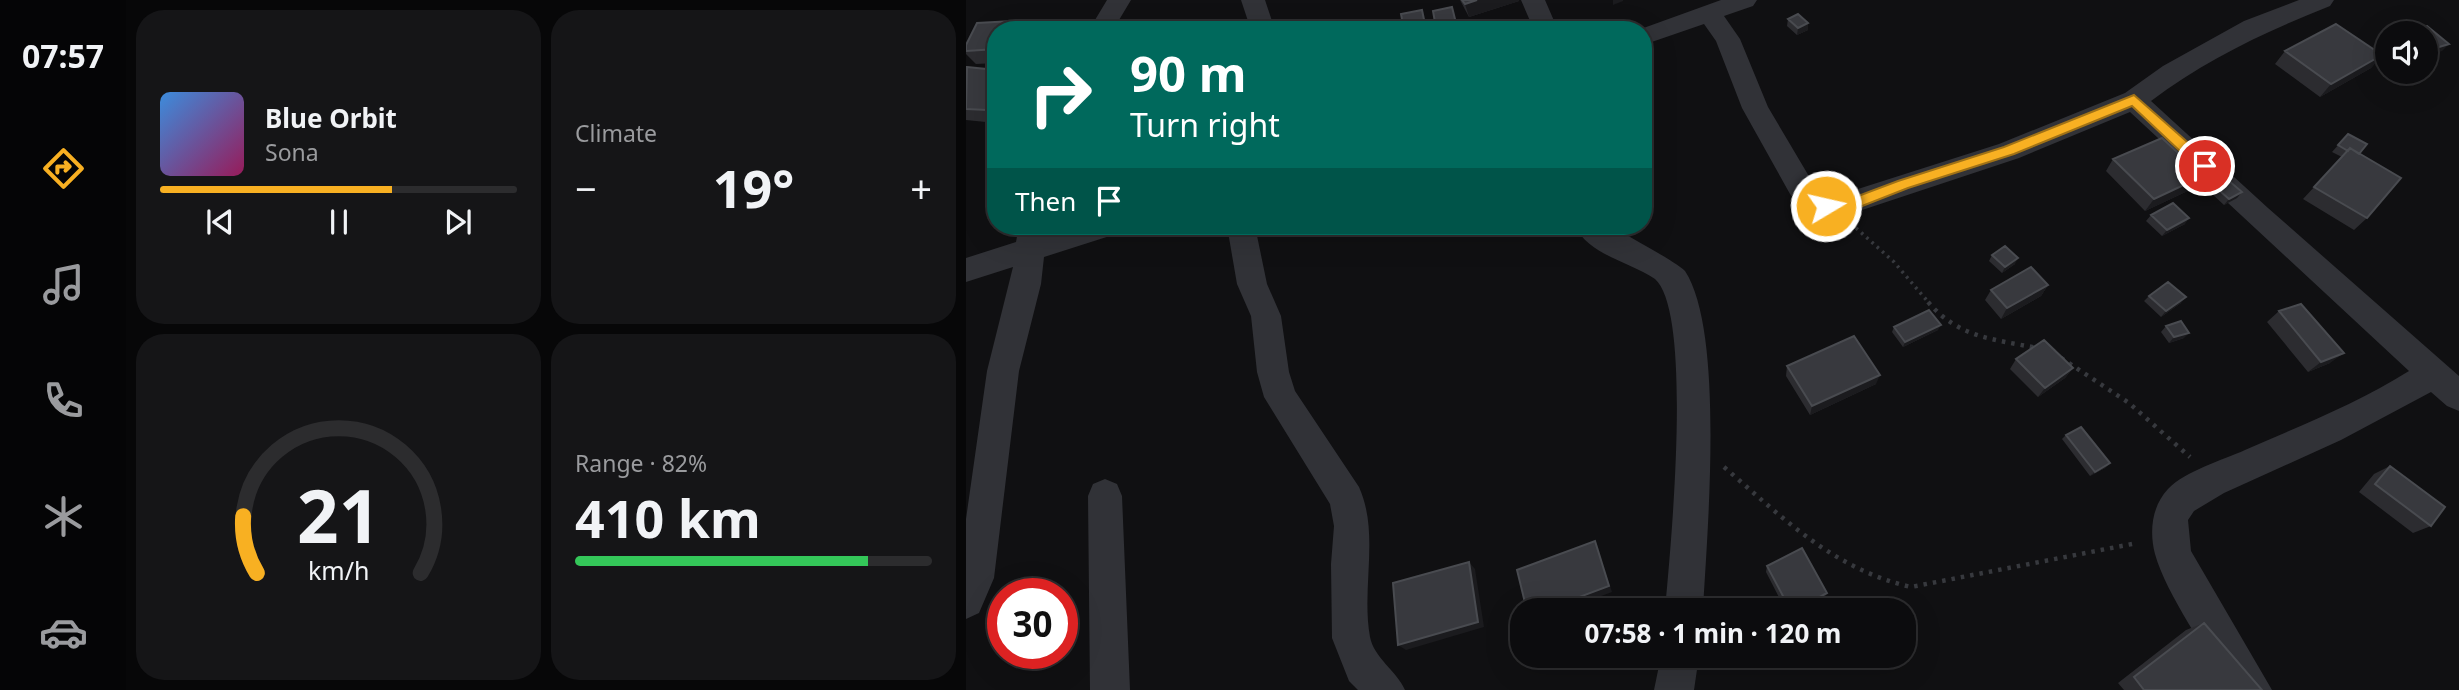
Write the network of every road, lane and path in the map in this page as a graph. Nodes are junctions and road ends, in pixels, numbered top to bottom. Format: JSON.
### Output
{"nodes":[{"id":1,"x":1119,"y":0,"type":"edge"},
{"id":2,"x":1253,"y":0,"type":"edge"},
{"id":3,"x":1533,"y":0,"type":"edge"},
{"id":4,"x":1745,"y":0,"type":"edge"},
{"id":5,"x":2322,"y":0,"type":"edge"},
{"id":6,"x":1709,"y":14,"type":"junction"},
{"id":7,"x":1106,"y":21,"type":"edge"},
{"id":8,"x":1260,"y":21,"type":"edge"},
{"id":9,"x":1542,"y":21,"type":"edge"},
{"id":10,"x":1652,"y":34,"type":"edge"},
{"id":11,"x":2134,"y":100,"type":"junction"},
{"id":12,"x":1831,"y":208,"type":"junction"},
{"id":13,"x":1242,"y":235,"type":"edge"},
{"id":14,"x":1601,"y":235,"type":"edge"},
{"id":15,"x":1032,"y":237,"type":"edge"},
{"id":16,"x":966,"y":270,"type":"edge"},
{"id":17,"x":2045,"y":349,"type":"edge"},
{"id":18,"x":2055,"y":355,"type":"edge"},
{"id":19,"x":2432,"y":373,"type":"junction"},
{"id":20,"x":2459,"y":396,"type":"edge"},
{"id":21,"x":980,"y":438,"type":"edge"},
{"id":22,"x":1692,"y":439,"type":"junction"},
{"id":23,"x":2212,"y":481,"type":"junction"},
{"id":24,"x":1105,"y":496,"type":"dead end"},
{"id":25,"x":2169,"y":537,"type":"junction"},
{"id":26,"x":1685,"y":598,"type":"edge"},
{"id":27,"x":966,"y":600,"type":"edge"},
{"id":28,"x":1678,"y":668,"type":"edge"},
{"id":29,"x":1110,"y":690,"type":"edge"},
{"id":30,"x":1385,"y":690,"type":"edge"},
{"id":31,"x":1674,"y":690,"type":"edge"},
{"id":32,"x":2252,"y":690,"type":"edge"}],
"edges":[{"from":1,"to":7,"type":"street"},
{"from":2,"to":8,"type":"street"},
{"from":3,"to":9,"type":"street"},
{"from":4,"to":6,"type":"street"},
{"from":5,"to":11,"type":"street"},
{"from":6,"to":10,"type":"street"},
{"from":6,"to":12,"type":"street"},
{"from":11,"to":12,"type":"street"},
{"from":11,"to":19,"type":"street"},
{"from":12,"to":17,"type":"path"},
{"from":13,"to":30,"type":"street"},
{"from":14,"to":22,"type":"street"},
{"from":15,"to":16,"type":"street"},
{"from":15,"to":21,"type":"street"},
{"from":18,"to":23,"type":"path"},
{"from":19,"to":20,"type":"street"},
{"from":19,"to":23,"type":"street"},
{"from":21,"to":27,"type":"street"},
{"from":22,"to":25,"type":"path"},
{"from":22,"to":26,"type":"street"},
{"from":23,"to":25,"type":"street"},
{"from":24,"to":29,"type":"street"},
{"from":25,"to":32,"type":"street"},
{"from":28,"to":31,"type":"street"}]}
